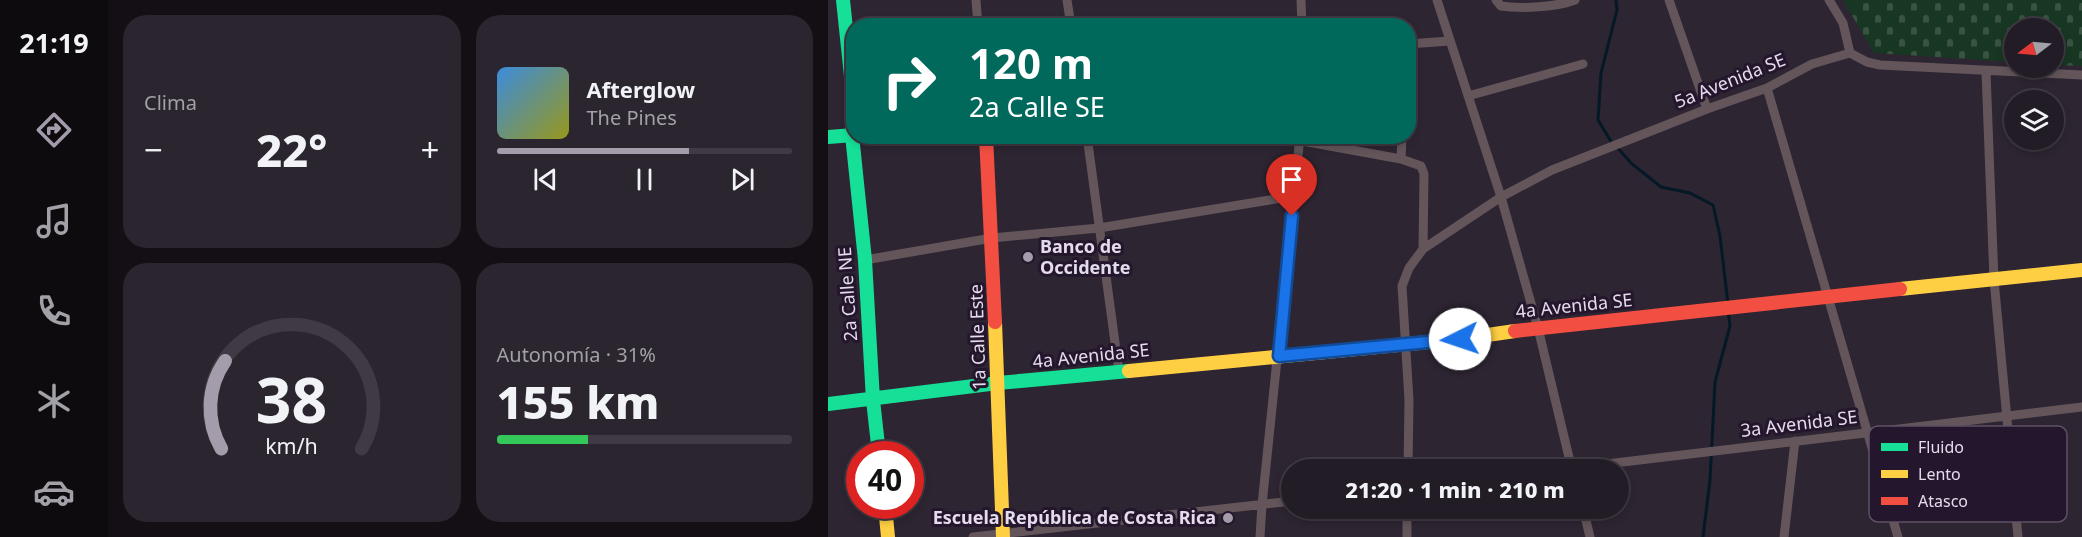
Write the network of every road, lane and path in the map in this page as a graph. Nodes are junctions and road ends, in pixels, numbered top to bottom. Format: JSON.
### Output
{"nodes":[{"id":1,"x":843,"y":0,"type":"edge"},
{"id":2,"x":853,"y":0,"type":"edge"},
{"id":3,"x":976,"y":0,"type":"edge"},
{"id":4,"x":1067,"y":0,"type":"edge"},
{"id":5,"x":1301,"y":0,"type":"edge"},
{"id":6,"x":1437,"y":0,"type":"edge"},
{"id":7,"x":1496,"y":0,"type":"edge"},
{"id":8,"x":1575,"y":0,"type":"edge"},
{"id":9,"x":1669,"y":0,"type":"edge"},
{"id":10,"x":1829,"y":0,"type":"edge"},
{"id":11,"x":1553,"y":2,"type":"edge"},
{"id":12,"x":854,"y":18,"type":"edge"},
{"id":13,"x":977,"y":18,"type":"edge"},
{"id":14,"x":1070,"y":18,"type":"edge"},
{"id":15,"x":1302,"y":18,"type":"edge"},
{"id":16,"x":846,"y":28,"type":"edge"},
{"id":17,"x":1450,"y":41,"type":"junction"},
{"id":18,"x":1416,"y":43,"type":"edge"},
{"id":19,"x":1850,"y":53,"type":"junction"},
{"id":20,"x":1583,"y":64,"type":"dead end"},
{"id":21,"x":1986,"y":72,"type":"junction"},
{"id":22,"x":2082,"y":75,"type":"edge"},
{"id":23,"x":1767,"y":88,"type":"junction"},
{"id":24,"x":1468,"y":96,"type":"junction"},
{"id":25,"x":1707,"y":109,"type":"junction"},
{"id":26,"x":846,"y":136,"type":"edge"},
{"id":27,"x":828,"y":137,"type":"edge"},
{"id":28,"x":854,"y":144,"type":"edge"},
{"id":29,"x":986,"y":144,"type":"edge"},
{"id":30,"x":1088,"y":144,"type":"edge"},
{"id":31,"x":1300,"y":144,"type":"edge"},
{"id":32,"x":1321,"y":144,"type":"edge"},
{"id":33,"x":1402,"y":144,"type":"edge"},
{"id":34,"x":1401,"y":159,"type":"junction"},
{"id":35,"x":1294,"y":196,"type":"junction"},
{"id":36,"x":1501,"y":198,"type":"junction"},
{"id":37,"x":1099,"y":228,"type":"junction"},
{"id":38,"x":992,"y":238,"type":"junction"},
{"id":39,"x":1420,"y":252,"type":"junction"},
{"id":40,"x":865,"y":260,"type":"junction"},
{"id":41,"x":2082,"y":270,"type":"edge"},
{"id":42,"x":1994,"y":280,"type":"junction"},
{"id":43,"x":1828,"y":298,"type":"junction"},
{"id":44,"x":1538,"y":328,"type":"junction"},
{"id":45,"x":1406,"y":342,"type":"junction"},
{"id":46,"x":1279,"y":356,"type":"junction"},
{"id":47,"x":1119,"y":372,"type":"junction"},
{"id":48,"x":998,"y":383,"type":"junction"},
{"id":49,"x":873,"y":400,"type":"junction"},
{"id":50,"x":828,"y":404,"type":"edge"},
{"id":51,"x":2082,"y":406,"type":"edge"},
{"id":52,"x":2006,"y":416,"type":"junction"},
{"id":53,"x":1918,"y":426,"type":"edge"},
{"id":54,"x":2007,"y":426,"type":"edge"},
{"id":55,"x":1866,"y":432,"type":"junction"},
{"id":56,"x":1869,"y":432,"type":"edge"},
{"id":57,"x":878,"y":441,"type":"edge"},
{"id":58,"x":1795,"y":441,"type":"junction"},
{"id":59,"x":1869,"y":442,"type":"edge"},
{"id":60,"x":1408,"y":459,"type":"edge"},
{"id":61,"x":1570,"y":459,"type":"edge"},
{"id":62,"x":1629,"y":461,"type":"edge"},
{"id":63,"x":1281,"y":502,"type":"edge"},
{"id":64,"x":1262,"y":505,"type":"junction"},
{"id":65,"x":886,"y":519,"type":"edge"},
{"id":66,"x":1407,"y":519,"type":"edge"},
{"id":67,"x":1586,"y":519,"type":"edge"},
{"id":68,"x":1893,"y":522,"type":"edge"},
{"id":69,"x":2017,"y":522,"type":"edge"},
{"id":70,"x":1003,"y":535,"type":"edge"},
{"id":71,"x":888,"y":537,"type":"edge"},
{"id":72,"x":973,"y":537,"type":"edge"},
{"id":73,"x":1260,"y":537,"type":"edge"},
{"id":74,"x":1407,"y":537,"type":"edge"},
{"id":75,"x":1590,"y":537,"type":"edge"},
{"id":76,"x":1784,"y":537,"type":"edge"},
{"id":77,"x":1898,"y":537,"type":"edge"},
{"id":78,"x":2018,"y":537,"type":"edge"}],
"edges":[{"from":1,"to":16,"type":"street","name":"2a Calle NE"},
{"from":2,"to":12,"type":"street"},
{"from":3,"to":13,"type":"street"},
{"from":4,"to":14,"type":"street"},
{"from":5,"to":15,"type":"street"},
{"from":6,"to":17,"type":"street"},
{"from":7,"to":11,"type":"street"},
{"from":8,"to":11,"type":"street"},
{"from":9,"to":25,"type":"street"},
{"from":10,"to":19,"type":"street"},
{"from":17,"to":18,"type":"street"},
{"from":17,"to":24,"type":"street"},
{"from":19,"to":21,"type":"street"},
{"from":19,"to":23,"type":"street","name":"5a Avenida SE"},
{"from":20,"to":24,"type":"street"},
{"from":21,"to":22,"type":"street"},
{"from":21,"to":42,"type":"street"},
{"from":23,"to":25,"type":"street","name":"5a Avenida SE"},
{"from":23,"to":43,"type":"street"},
{"from":24,"to":36,"type":"street"},
{"from":25,"to":36,"type":"street","name":"5a Avenida SE"},
{"from":26,"to":27,"type":"street"},
{"from":28,"to":40,"type":"street","name":"2a Calle NE"},
{"from":29,"to":38,"type":"street","name":"1a Calle Este"},
{"from":30,"to":37,"type":"street"},
{"from":31,"to":35,"type":"street"},
{"from":32,"to":34,"type":"street"},
{"from":33,"to":34,"type":"street"},
{"from":34,"to":39,"type":"street"},
{"from":35,"to":37,"type":"street"},
{"from":35,"to":46,"type":"street"},
{"from":36,"to":39,"type":"street","name":"5a Avenida SE"},
{"from":36,"to":44,"type":"street"},
{"from":37,"to":38,"type":"street"},
{"from":37,"to":47,"type":"street"},
{"from":38,"to":40,"type":"street"},
{"from":38,"to":48,"type":"street","name":"1a Calle Este"},
{"from":39,"to":45,"type":"street"},
{"from":40,"to":49,"type":"street","name":"2a Calle NE"},
{"from":41,"to":42,"type":"street","name":"4a Avenida SE"},
{"from":42,"to":43,"type":"street","name":"4a Avenida SE"},
{"from":42,"to":52,"type":"street"},
{"from":43,"to":44,"type":"street","name":"4a Avenida SE"},
{"from":43,"to":55,"type":"street"},
{"from":44,"to":45,"type":"street","name":"4a Avenida SE"},
{"from":44,"to":61,"type":"street"},
{"from":45,"to":46,"type":"street","name":"4a Avenida SE"},
{"from":45,"to":60,"type":"street"},
{"from":46,"to":47,"type":"street","name":"4a Avenida SE"},
{"from":46,"to":64,"type":"street"},
{"from":47,"to":48,"type":"street","name":"4a Avenida SE"},
{"from":48,"to":49,"type":"street","name":"4a Avenida SE"},
{"from":48,"to":70,"type":"street","name":"1a Calle Este"},
{"from":49,"to":50,"type":"street","name":"4a Avenida SE"},
{"from":49,"to":57,"type":"street","name":"2a Calle NE"},
{"from":51,"to":52,"type":"street","name":"3a Avenida SE"},
{"from":52,"to":53,"type":"street","name":"3a Avenida SE"},
{"from":52,"to":54,"type":"street"},
{"from":55,"to":56,"type":"street","name":"3a Avenida SE"},
{"from":55,"to":58,"type":"street","name":"3a Avenida SE"},
{"from":55,"to":59,"type":"street"},
{"from":58,"to":62,"type":"street","name":"3a Avenida SE"},
{"from":58,"to":76,"type":"street"},
{"from":63,"to":64,"type":"street"},
{"from":64,"to":70,"type":"street"},
{"from":64,"to":73,"type":"street"},
{"from":65,"to":71,"type":"street"},
{"from":66,"to":74,"type":"street"},
{"from":67,"to":75,"type":"street"},
{"from":68,"to":77,"type":"street"},
{"from":69,"to":78,"type":"street"},
{"from":70,"to":72,"type":"street"}]}
